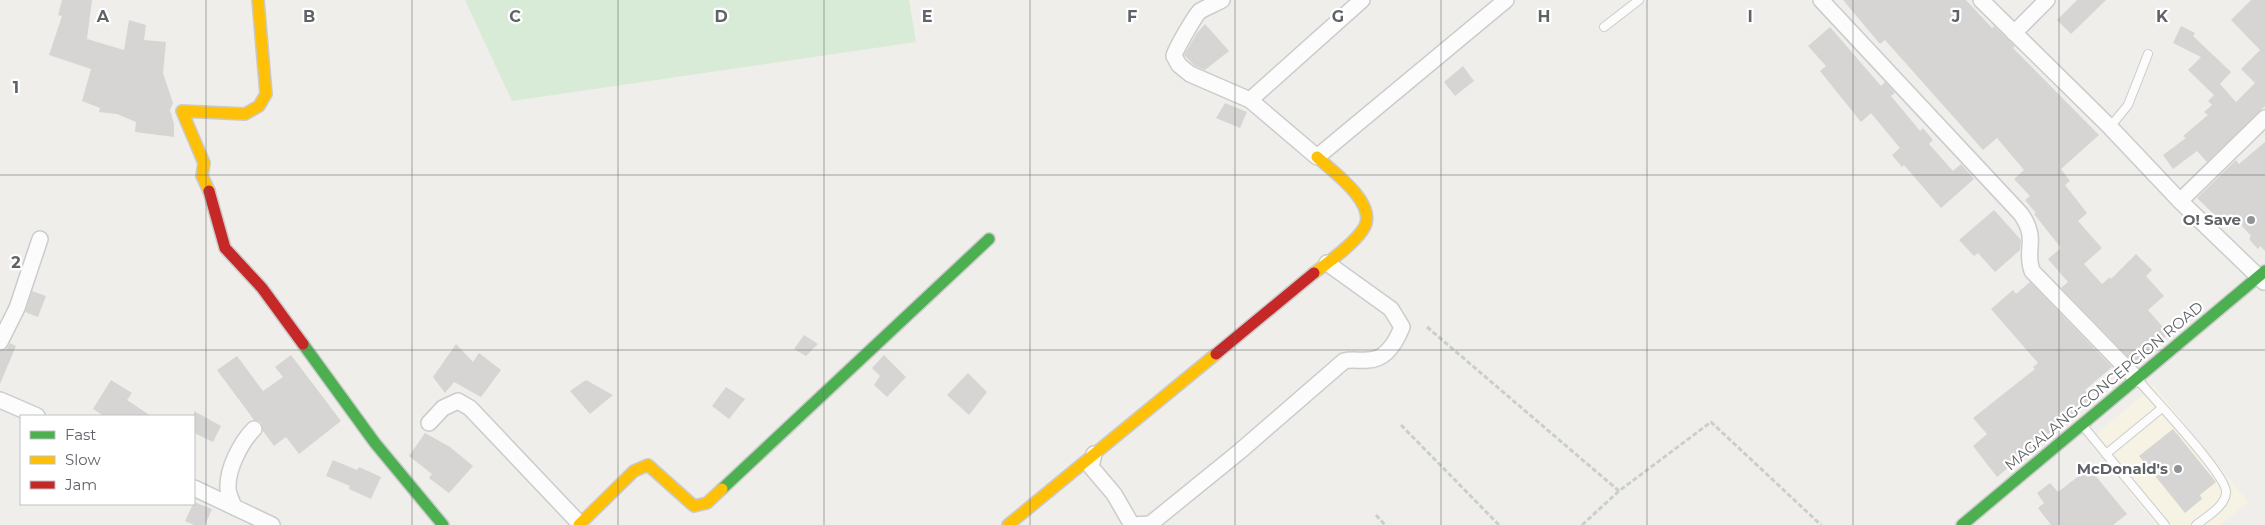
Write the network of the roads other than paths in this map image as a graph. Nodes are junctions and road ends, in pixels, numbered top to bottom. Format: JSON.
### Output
{"nodes":[{"id":1,"x":258,"y":0,"type":"edge"},
{"id":2,"x":1222,"y":0,"type":"edge"},
{"id":3,"x":1362,"y":0,"type":"edge"},
{"id":4,"x":1506,"y":0,"type":"edge"},
{"id":5,"x":1639,"y":0,"type":"edge"},
{"id":6,"x":1821,"y":0,"type":"edge"},
{"id":7,"x":1981,"y":0,"type":"edge"},
{"id":8,"x":2047,"y":0,"type":"edge"},
{"id":9,"x":1604,"y":27,"type":"dead end"},
{"id":10,"x":2014,"y":33,"type":"junction"},
{"id":11,"x":2148,"y":54,"type":"dead end"},
{"id":12,"x":1250,"y":100,"type":"junction"},
{"id":13,"x":2265,"y":118,"type":"edge"},
{"id":14,"x":2110,"y":127,"type":"junction"},
{"id":15,"x":1317,"y":157,"type":"junction"},
{"id":16,"x":2180,"y":201,"type":"junction"},
{"id":17,"x":40,"y":239,"type":"dead end"},
{"id":18,"x":989,"y":239,"type":"dead end"},
{"id":19,"x":1327,"y":263,"type":"junction"},
{"id":20,"x":2263,"y":277,"type":"edge"},
{"id":21,"x":0,"y":342,"type":"edge"},
{"id":22,"x":2137,"y":379,"type":"junction"},
{"id":23,"x":0,"y":400,"type":"edge"},
{"id":24,"x":2162,"y":408,"type":"junction"},
{"id":25,"x":35,"y":415,"type":"edge"},
{"id":26,"x":430,"y":424,"type":"dead end"},
{"id":27,"x":2082,"y":425,"type":"junction"},
{"id":28,"x":254,"y":429,"type":"dead end"},
{"id":29,"x":1094,"y":454,"type":"junction"},
{"id":30,"x":2106,"y":454,"type":"junction"},
{"id":31,"x":195,"y":488,"type":"edge"},
{"id":32,"x":234,"y":507,"type":"junction"},
{"id":33,"x":580,"y":524,"type":"edge"},
{"id":34,"x":272,"y":525,"type":"edge"},
{"id":35,"x":443,"y":525,"type":"edge"},
{"id":36,"x":1008,"y":525,"type":"edge"},
{"id":37,"x":1149,"y":525,"type":"edge"},
{"id":38,"x":1962,"y":525,"type":"edge"},
{"id":39,"x":2165,"y":525,"type":"edge"},
{"id":40,"x":2196,"y":525,"type":"edge"}],
"edges":[{"from":1,"to":35,"type":"street"},
{"from":2,"to":12,"type":"street"},
{"from":3,"to":12,"type":"street"},
{"from":4,"to":15,"type":"street"},
{"from":5,"to":9,"type":"lane"},
{"from":6,"to":22,"type":"street"},
{"from":7,"to":10,"type":"street"},
{"from":8,"to":10,"type":"street"},
{"from":10,"to":14,"type":"street"},
{"from":11,"to":14,"type":"lane"},
{"from":12,"to":15,"type":"street"},
{"from":13,"to":16,"type":"street"},
{"from":14,"to":16,"type":"street"},
{"from":15,"to":19,"type":"street"},
{"from":16,"to":20,"type":"street"},
{"from":17,"to":21,"type":"street"},
{"from":18,"to":33,"type":"street"},
{"from":19,"to":29,"type":"street"},
{"from":19,"to":37,"type":"street"},
{"from":20,"to":22,"type":"street","name":"MAGALANG-CONCEPCION ROAD"},
{"from":22,"to":24,"type":"lane"},
{"from":22,"to":27,"type":"street","name":"MAGALANG-CONCEPCION ROAD"},
{"from":23,"to":25,"type":"street"},
{"from":24,"to":30,"type":"lane"},
{"from":24,"to":40,"type":"lane"},
{"from":26,"to":33,"type":"street"},
{"from":27,"to":30,"type":"lane"},
{"from":27,"to":38,"type":"street","name":"MAGALANG-CONCEPCION ROAD"},
{"from":28,"to":32,"type":"street"},
{"from":29,"to":36,"type":"street"},
{"from":29,"to":37,"type":"street"},
{"from":30,"to":39,"type":"lane"},
{"from":31,"to":32,"type":"street"},
{"from":32,"to":34,"type":"street"}]}
